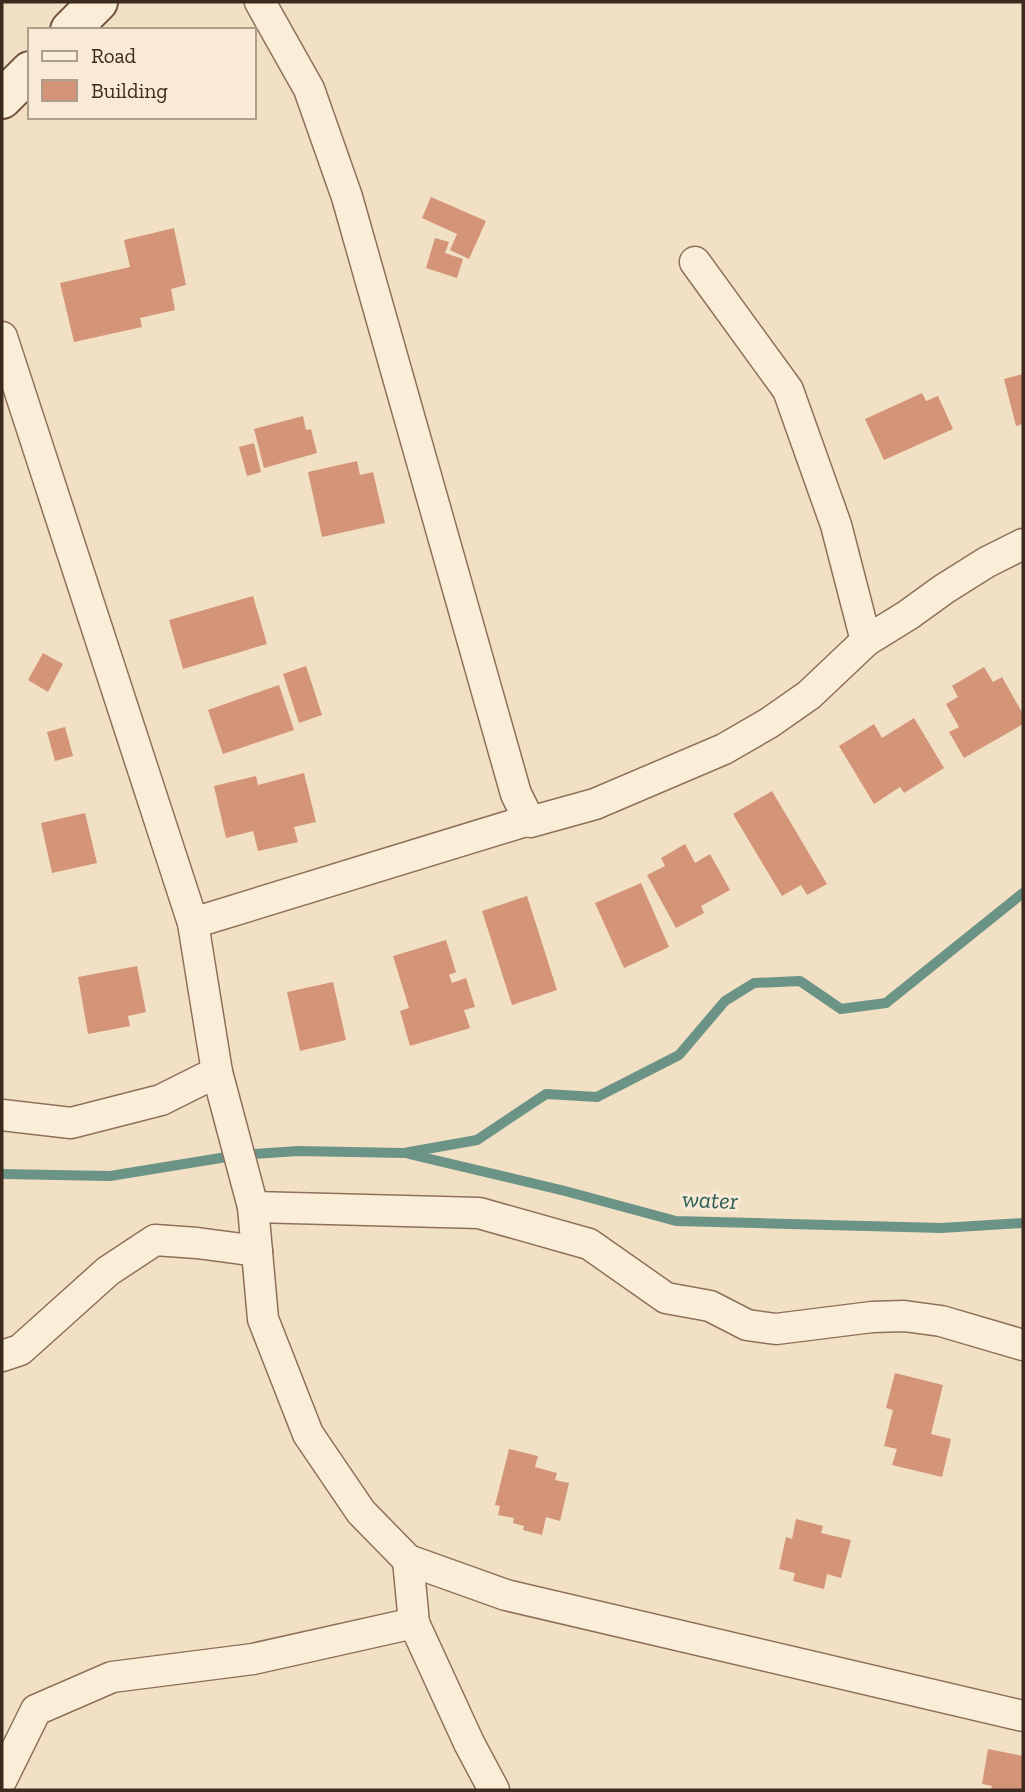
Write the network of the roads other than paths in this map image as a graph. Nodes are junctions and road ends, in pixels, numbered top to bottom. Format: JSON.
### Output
{"nodes":[{"id":1,"x":98,"y":2,"type":"edge"},
{"id":2,"x":260,"y":2,"type":"edge"},
{"id":3,"x":72,"y":28,"type":"edge"},
{"id":4,"x":28,"y":73,"type":"edge"},
{"id":5,"x":2,"y":99,"type":"edge"},
{"id":6,"x":695,"y":262,"type":"dead end"},
{"id":7,"x":2,"y":337,"type":"edge"},
{"id":8,"x":1023,"y":544,"type":"edge"},
{"id":9,"x":866,"y":641,"type":"junction"},
{"id":10,"x":529,"y":820,"type":"junction"},
{"id":11,"x":193,"y":923,"type":"junction"},
{"id":12,"x":217,"y":1072,"type":"junction"},
{"id":13,"x":2,"y":1115,"type":"edge"},
{"id":14,"x":253,"y":1207,"type":"junction"},
{"id":15,"x":257,"y":1251,"type":"junction"},
{"id":16,"x":1023,"y":1345,"type":"edge"},
{"id":17,"x":2,"y":1356,"type":"edge"},
{"id":18,"x":408,"y":1560,"type":"junction"},
{"id":19,"x":414,"y":1623,"type":"junction"},
{"id":20,"x":1023,"y":1716,"type":"edge"},
{"id":21,"x":2,"y":1779,"type":"edge"},
{"id":22,"x":494,"y":1790,"type":"edge"}],
"edges":[{"from":1,"to":3,"type":"main road"},
{"from":2,"to":10,"type":"street"},
{"from":4,"to":5,"type":"main road"},
{"from":6,"to":9,"type":"street"},
{"from":7,"to":11,"type":"street"},
{"from":8,"to":9,"type":"street"},
{"from":9,"to":10,"type":"street"},
{"from":10,"to":11,"type":"street"},
{"from":11,"to":12,"type":"street"},
{"from":12,"to":13,"type":"street"},
{"from":12,"to":14,"type":"street"},
{"from":14,"to":15,"type":"street"},
{"from":14,"to":16,"type":"street"},
{"from":15,"to":17,"type":"street"},
{"from":15,"to":18,"type":"street"},
{"from":18,"to":19,"type":"street"},
{"from":18,"to":20,"type":"street"},
{"from":19,"to":21,"type":"street"},
{"from":19,"to":22,"type":"street"}]}
